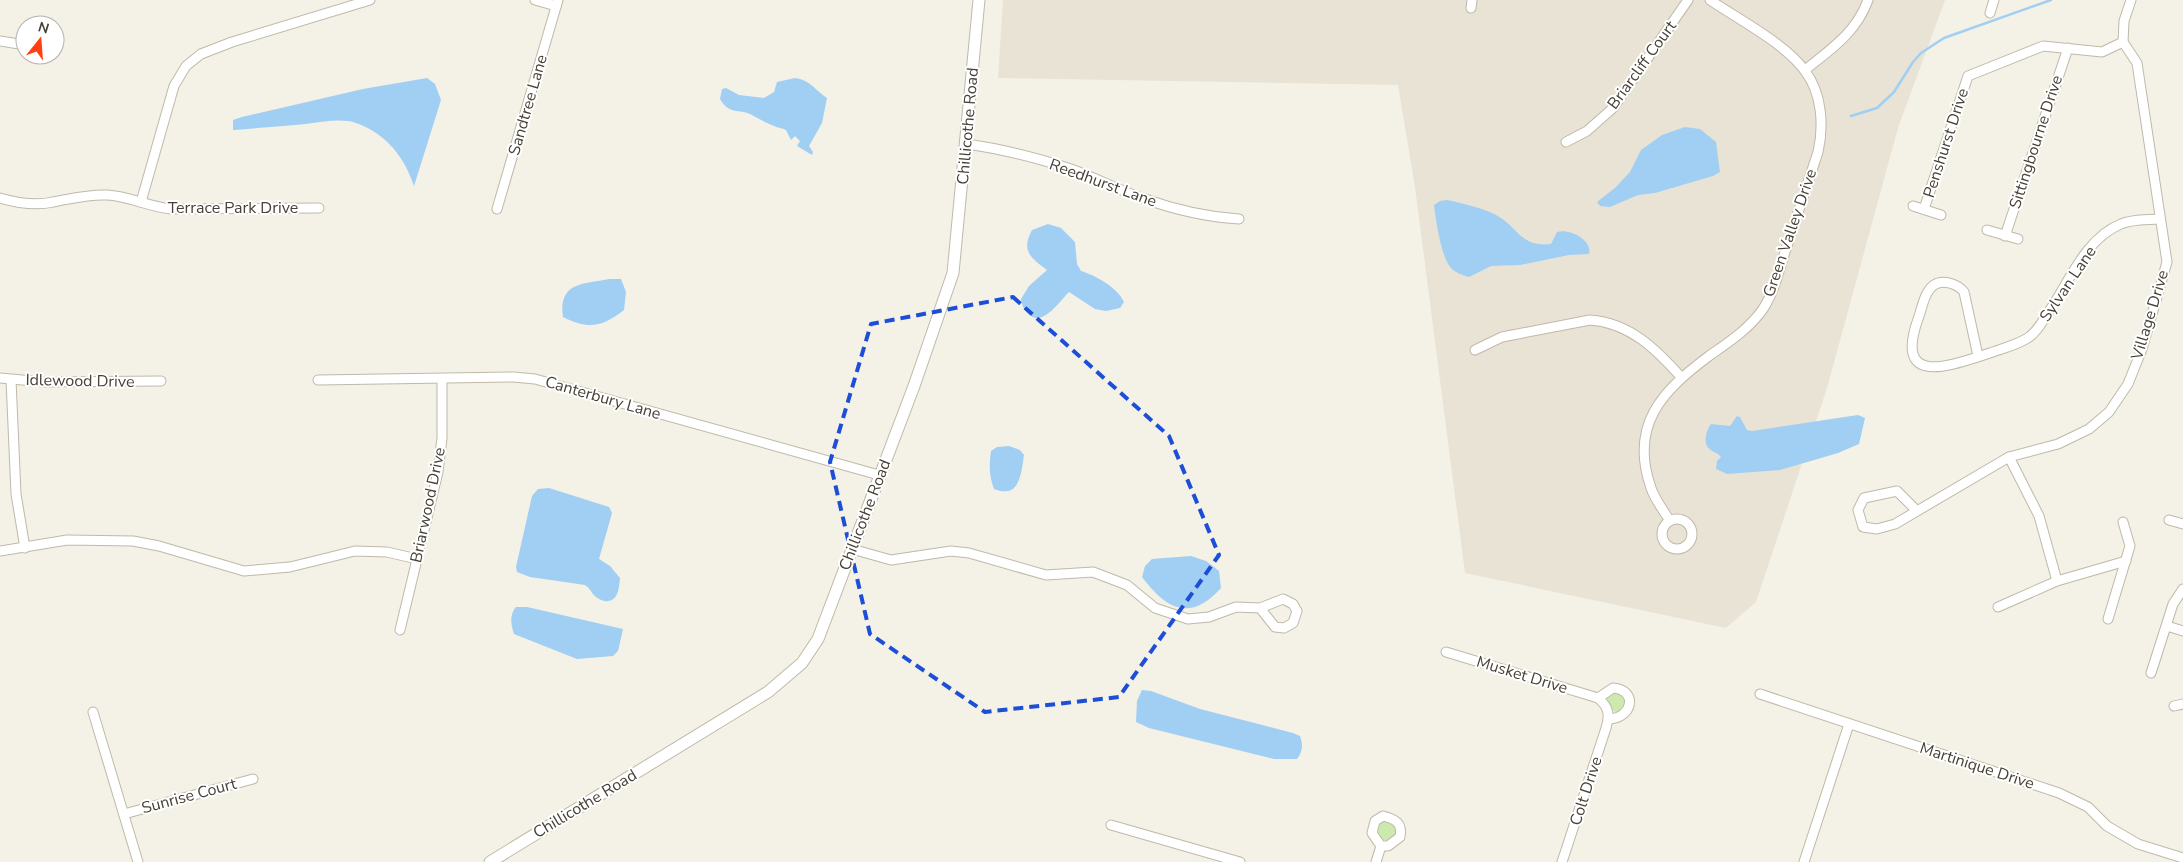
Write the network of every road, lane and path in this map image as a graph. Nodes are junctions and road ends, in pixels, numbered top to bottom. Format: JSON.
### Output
{"nodes":[{"id":1,"x":370,"y":0,"type":"edge"},
{"id":2,"x":535,"y":0,"type":"edge"},
{"id":3,"x":979,"y":0,"type":"edge"},
{"id":4,"x":1688,"y":0,"type":"edge"},
{"id":5,"x":1710,"y":0,"type":"edge"},
{"id":6,"x":1868,"y":0,"type":"edge"},
{"id":7,"x":1994,"y":0,"type":"edge"},
{"id":8,"x":2131,"y":0,"type":"edge"},
{"id":9,"x":557,"y":3,"type":"edge"},
{"id":10,"x":1990,"y":13,"type":"dead end"},
{"id":11,"x":0,"y":41,"type":"edge"},
{"id":12,"x":2123,"y":42,"type":"junction"},
{"id":13,"x":15,"y":43,"type":"edge"},
{"id":14,"x":2068,"y":48,"type":"junction"},
{"id":15,"x":1805,"y":70,"type":"junction"},
{"id":16,"x":1566,"y":142,"type":"dead end"},
{"id":17,"x":967,"y":144,"type":"junction"},
{"id":18,"x":0,"y":198,"type":"edge"},
{"id":19,"x":141,"y":202,"type":"junction"},
{"id":20,"x":1913,"y":206,"type":"dead end"},
{"id":21,"x":319,"y":208,"type":"dead end"},
{"id":22,"x":497,"y":209,"type":"dead end"},
{"id":23,"x":1924,"y":209,"type":"junction"},
{"id":24,"x":1941,"y":215,"type":"dead end"},
{"id":25,"x":1239,"y":219,"type":"dead end"},
{"id":26,"x":2159,"y":219,"type":"junction"},
{"id":27,"x":1987,"y":230,"type":"dead end"},
{"id":28,"x":2005,"y":236,"type":"junction"},
{"id":29,"x":2018,"y":239,"type":"dead end"},
{"id":30,"x":1475,"y":350,"type":"dead end"},
{"id":31,"x":1978,"y":356,"type":"junction"},
{"id":32,"x":1681,"y":377,"type":"junction"},
{"id":33,"x":0,"y":378,"type":"edge"},
{"id":34,"x":442,"y":379,"type":"junction"},
{"id":35,"x":11,"y":380,"type":"junction"},
{"id":36,"x":318,"y":380,"type":"dead end"},
{"id":37,"x":161,"y":382,"type":"dead end"},
{"id":38,"x":2009,"y":457,"type":"junction"},
{"id":39,"x":880,"y":475,"type":"junction"},
{"id":40,"x":1916,"y":510,"type":"junction"},
{"id":41,"x":2169,"y":520,"type":"dead end"},
{"id":42,"x":1670,"y":521,"type":"dead end"},
{"id":43,"x":2123,"y":522,"type":"dead end"},
{"id":44,"x":2183,"y":524,"type":"edge"},
{"id":45,"x":26,"y":548,"type":"junction"},
{"id":46,"x":852,"y":549,"type":"junction"},
{"id":47,"x":0,"y":551,"type":"edge"},
{"id":48,"x":417,"y":559,"type":"junction"},
{"id":49,"x":2126,"y":561,"type":"junction"},
{"id":50,"x":2057,"y":581,"type":"junction"},
{"id":51,"x":2183,"y":589,"type":"edge"},
{"id":52,"x":1998,"y":607,"type":"dead end"},
{"id":53,"x":1260,"y":608,"type":"dead end"},
{"id":54,"x":2108,"y":620,"type":"dead end"},
{"id":55,"x":2168,"y":626,"type":"junction"},
{"id":56,"x":400,"y":630,"type":"dead end"},
{"id":57,"x":2183,"y":631,"type":"edge"},
{"id":58,"x":1446,"y":652,"type":"dead end"},
{"id":59,"x":2151,"y":673,"type":"dead end"},
{"id":60,"x":1760,"y":694,"type":"dead end"},
{"id":61,"x":1598,"y":698,"type":"junction"},
{"id":62,"x":93,"y":712,"type":"dead end"},
{"id":63,"x":1609,"y":719,"type":"junction"},
{"id":64,"x":1849,"y":724,"type":"junction"},
{"id":65,"x":253,"y":779,"type":"dead end"},
{"id":66,"x":124,"y":814,"type":"junction"},
{"id":67,"x":1112,"y":825,"type":"dead end"},
{"id":68,"x":1381,"y":846,"type":"dead end"},
{"id":69,"x":2183,"y":858,"type":"edge"},
{"id":70,"x":138,"y":862,"type":"edge"},
{"id":71,"x":490,"y":862,"type":"edge"},
{"id":72,"x":1240,"y":862,"type":"edge"},
{"id":73,"x":1376,"y":862,"type":"edge"},
{"id":74,"x":1562,"y":862,"type":"edge"},
{"id":75,"x":1804,"y":862,"type":"edge"}],
"edges":[{"from":1,"to":19,"type":"street"},
{"from":2,"to":9,"type":"street"},
{"from":3,"to":17,"type":"street","name":"Chillicothe Road"},
{"from":4,"to":16,"type":"street","name":"Briarcliff Court"},
{"from":5,"to":15,"type":"street","name":"Green Valley Drive"},
{"from":6,"to":15,"type":"street"},
{"from":7,"to":10,"type":"street"},
{"from":8,"to":12,"type":"street"},
{"from":9,"to":22,"type":"street","name":"Sandtree Lane"},
{"from":11,"to":13,"type":"street"},
{"from":12,"to":14,"type":"street"},
{"from":12,"to":26,"type":"street","name":"Village Drive"},
{"from":14,"to":23,"type":"street","name":"Penshurst Drive"},
{"from":14,"to":28,"type":"street","name":"Sittingbourne Drive"},
{"from":15,"to":32,"type":"street","name":"Green Valley Drive"},
{"from":17,"to":25,"type":"street","name":"Reedhurst Lane"},
{"from":17,"to":39,"type":"street","name":"Chillicothe Road"},
{"from":18,"to":19,"type":"street","name":"Terrace Park Drive"},
{"from":19,"to":21,"type":"street","name":"Terrace Park Drive"},
{"from":20,"to":23,"type":"street"},
{"from":23,"to":24,"type":"street"},
{"from":26,"to":31,"type":"street","name":"Sylvan Lane"},
{"from":26,"to":38,"type":"street","name":"Village Drive"},
{"from":27,"to":28,"type":"street"},
{"from":28,"to":29,"type":"street"},
{"from":30,"to":32,"type":"street"},
{"from":31,"to":31,"type":"street","name":"Sylvan Lane"},
{"from":32,"to":42,"type":"street","name":"Green Valley Drive"},
{"from":33,"to":35,"type":"street","name":"Idlewood Drive"},
{"from":34,"to":36,"type":"street","name":"Canterbury Lane"},
{"from":34,"to":39,"type":"street","name":"Canterbury Lane"},
{"from":34,"to":48,"type":"street","name":"Briarwood Drive"},
{"from":35,"to":37,"type":"street","name":"Idlewood Drive"},
{"from":35,"to":45,"type":"street"},
{"from":38,"to":40,"type":"street","name":"Village Drive"},
{"from":38,"to":50,"type":"street"},
{"from":39,"to":46,"type":"street","name":"Chillicothe Road"},
{"from":40,"to":40,"type":"street","name":"Village Drive"},
{"from":41,"to":44,"type":"street"},
{"from":43,"to":49,"type":"street"},
{"from":45,"to":47,"type":"street"},
{"from":45,"to":48,"type":"street"},
{"from":46,"to":53,"type":"street"},
{"from":46,"to":71,"type":"street","name":"Chillicothe Road"},
{"from":48,"to":56,"type":"street","name":"Briarwood Drive"},
{"from":49,"to":50,"type":"street"},
{"from":49,"to":54,"type":"street"},
{"from":50,"to":52,"type":"street"},
{"from":51,"to":55,"type":"street"},
{"from":55,"to":57,"type":"street"},
{"from":55,"to":59,"type":"street"},
{"from":58,"to":61,"type":"street","name":"Musket Drive"},
{"from":60,"to":64,"type":"street","name":"Martinique Drive"},
{"from":61,"to":63,"type":"street"},
{"from":61,"to":63,"type":"street"},
{"from":62,"to":66,"type":"street"},
{"from":63,"to":74,"type":"street","name":"Colt Drive"},
{"from":64,"to":69,"type":"street","name":"Martinique Drive"},
{"from":64,"to":75,"type":"street"},
{"from":65,"to":66,"type":"street","name":"Sunrise Court"},
{"from":66,"to":70,"type":"street"},
{"from":67,"to":72,"type":"street"},
{"from":68,"to":73,"type":"street"}]}
